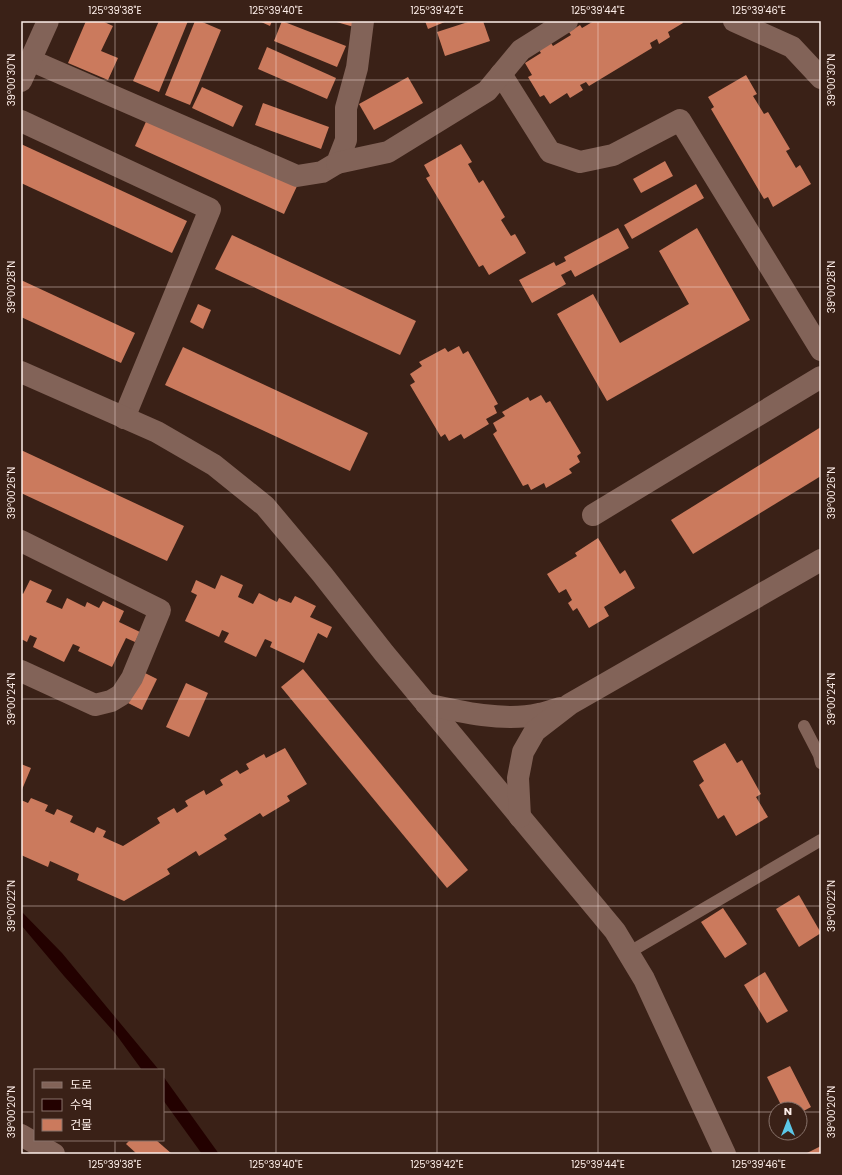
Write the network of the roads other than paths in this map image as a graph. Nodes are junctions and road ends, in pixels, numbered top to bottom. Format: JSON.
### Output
{"nodes":[{"id":1,"x":48,"y":21,"type":"edge"},
{"id":2,"x":363,"y":21,"type":"edge"},
{"id":3,"x":567,"y":21,"type":"edge"},
{"id":4,"x":734,"y":21,"type":"edge"},
{"id":5,"x":30,"y":60,"type":"junction"},
{"id":6,"x":501,"y":74,"type":"junction"},
{"id":7,"x":821,"y":78,"type":"edge"},
{"id":8,"x":21,"y":81,"type":"edge"},
{"id":9,"x":21,"y":121,"type":"edge"},
{"id":10,"x":337,"y":163,"type":"junction"},
{"id":11,"x":821,"y":350,"type":"edge"},
{"id":12,"x":21,"y":372,"type":"edge"},
{"id":13,"x":821,"y":377,"type":"edge"},
{"id":14,"x":124,"y":418,"type":"junction"},
{"id":15,"x":592,"y":515,"type":"dead end"},
{"id":16,"x":21,"y":541,"type":"edge"},
{"id":17,"x":821,"y":560,"type":"edge"},
{"id":18,"x":21,"y":671,"type":"edge"},
{"id":19,"x":426,"y":704,"type":"junction"},
{"id":20,"x":570,"y":704,"type":"junction"},
{"id":21,"x":804,"y":726,"type":"dead end"},
{"id":22,"x":821,"y":763,"type":"edge"},
{"id":23,"x":520,"y":817,"type":"junction"},
{"id":24,"x":821,"y":840,"type":"edge"},
{"id":25,"x":628,"y":953,"type":"junction"},
{"id":26,"x":21,"y":1135,"type":"edge"},
{"id":27,"x":54,"y":1154,"type":"edge"},
{"id":28,"x":725,"y":1154,"type":"edge"}],
"edges":[{"from":1,"to":5,"type":"street"},
{"from":2,"to":10,"type":"street"},
{"from":3,"to":6,"type":"street"},
{"from":4,"to":7,"type":"street"},
{"from":5,"to":8,"type":"street"},
{"from":5,"to":10,"type":"street"},
{"from":6,"to":10,"type":"street"},
{"from":6,"to":11,"type":"street"},
{"from":9,"to":14,"type":"street"},
{"from":12,"to":14,"type":"street"},
{"from":13,"to":15,"type":"street"},
{"from":14,"to":19,"type":"street"},
{"from":16,"to":18,"type":"street"},
{"from":17,"to":20,"type":"street"},
{"from":19,"to":20,"type":"street"},
{"from":19,"to":23,"type":"street"},
{"from":20,"to":23,"type":"street"},
{"from":21,"to":22,"type":"lane"},
{"from":23,"to":25,"type":"street"},
{"from":24,"to":25,"type":"lane"},
{"from":25,"to":28,"type":"street"},
{"from":26,"to":27,"type":"street"}]}
